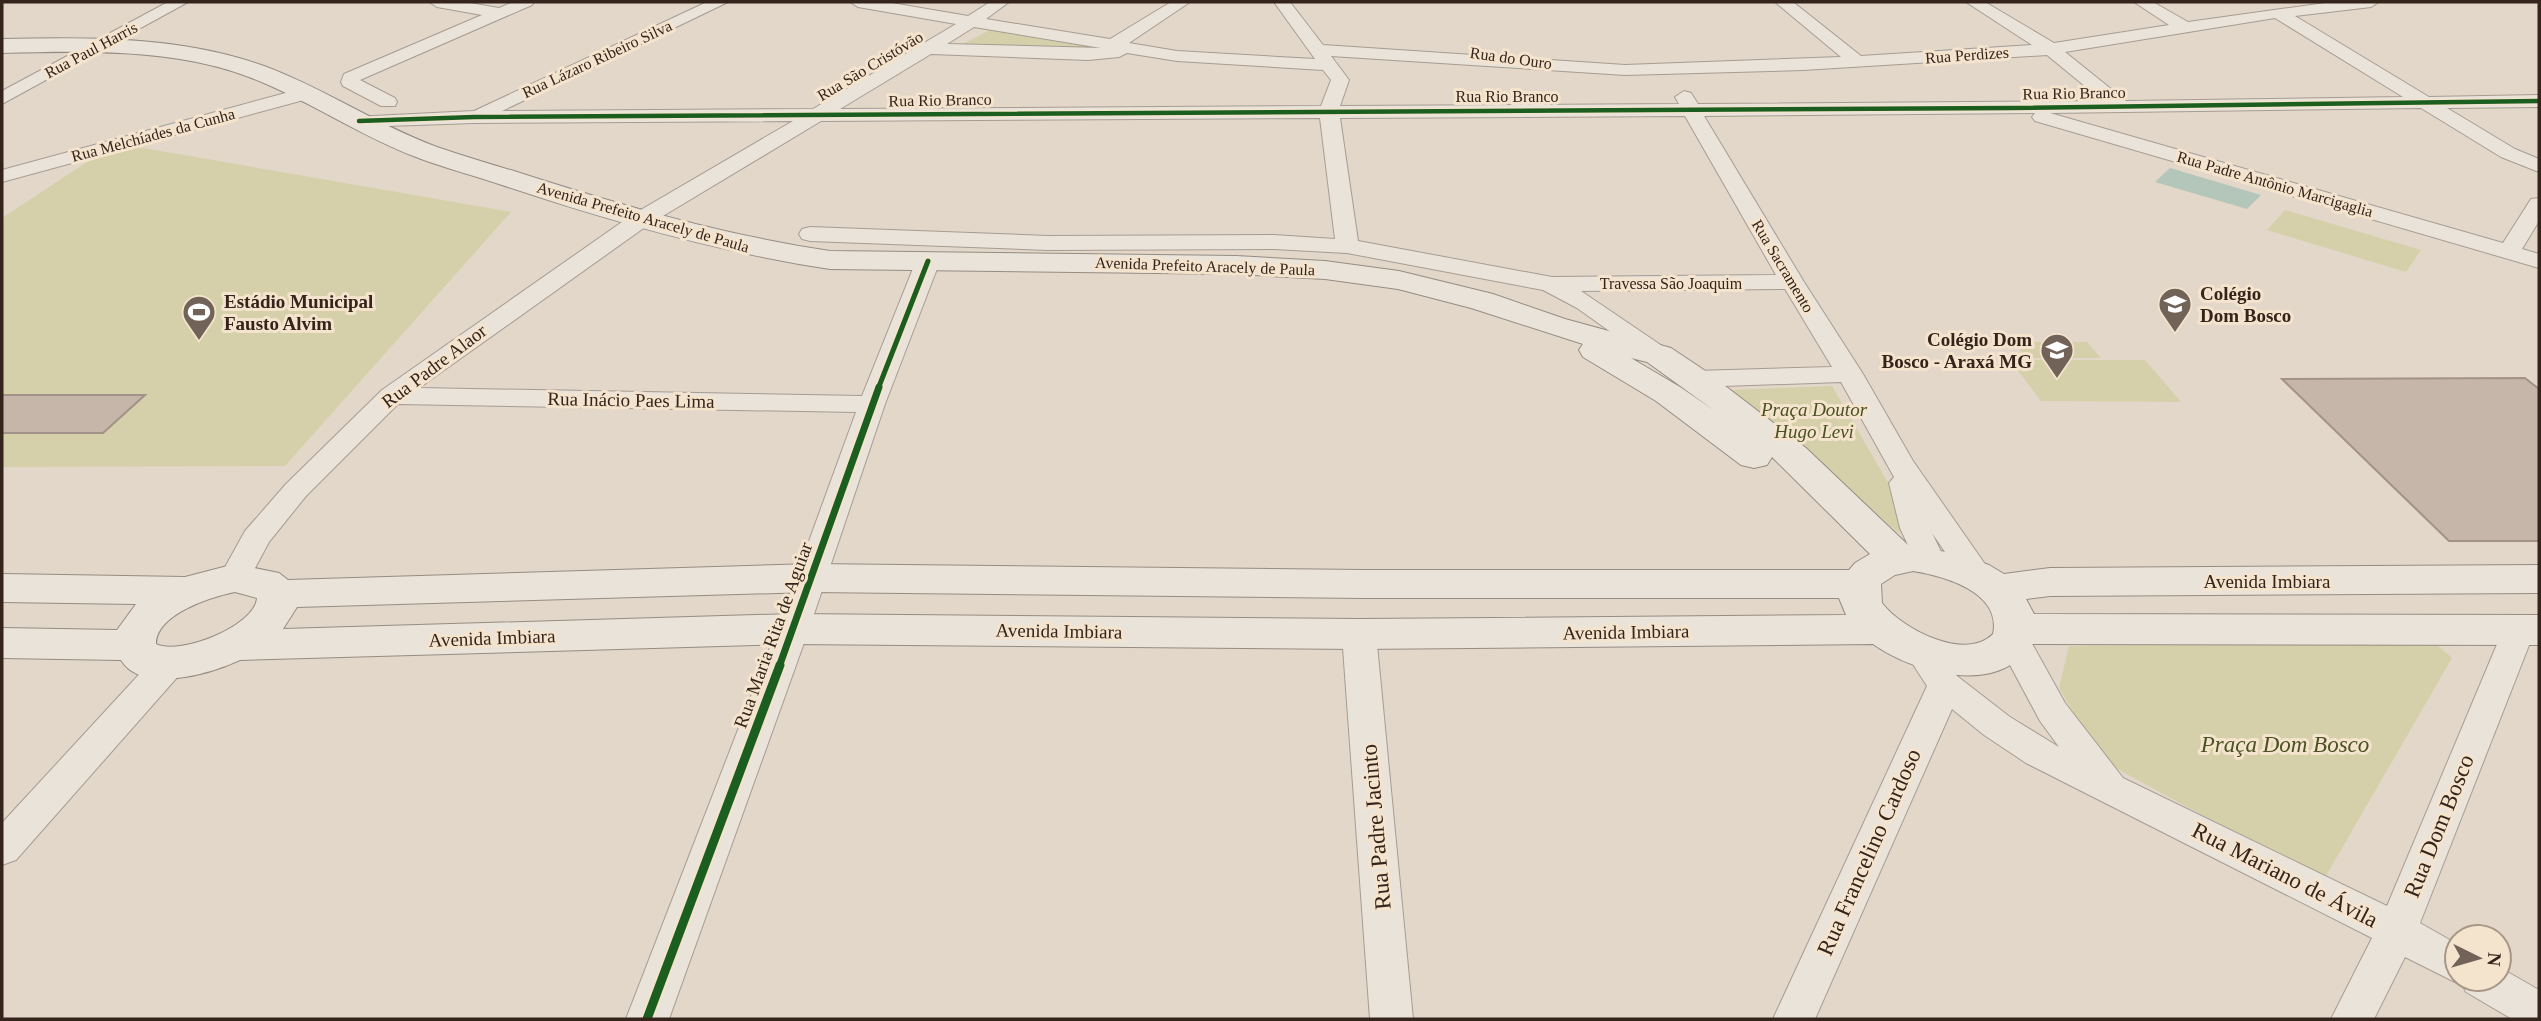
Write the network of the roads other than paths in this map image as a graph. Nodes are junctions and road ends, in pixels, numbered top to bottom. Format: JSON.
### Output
{"nodes":[{"id":1,"x":180,"y":2,"type":"edge"},
{"id":2,"x":437,"y":2,"type":"edge"},
{"id":3,"x":526,"y":2,"type":"edge"},
{"id":4,"x":720,"y":2,"type":"edge"},
{"id":5,"x":858,"y":2,"type":"edge"},
{"id":6,"x":1000,"y":2,"type":"edge"},
{"id":7,"x":1182,"y":2,"type":"edge"},
{"id":8,"x":1783,"y":2,"type":"edge"},
{"id":9,"x":1974,"y":2,"type":"edge"},
{"id":10,"x":2142,"y":2,"type":"edge"},
{"id":11,"x":2371,"y":2,"type":"edge"},
{"id":12,"x":1284,"y":3,"type":"edge"},
{"id":13,"x":500,"y":13,"type":"junction"},
{"id":14,"x":2278,"y":13,"type":"junction"},
{"id":15,"x":969,"y":20,"type":"junction"},
{"id":16,"x":2184,"y":27,"type":"junction"},
{"id":17,"x":1305,"y":36,"type":"junction"},
{"id":18,"x":1115,"y":44,"type":"junction"},
{"id":19,"x":2,"y":46,"type":"edge"},
{"id":20,"x":93,"y":47,"type":"junction"},
{"id":21,"x":928,"y":49,"type":"junction"},
{"id":22,"x":2051,"y":49,"type":"junction"},
{"id":23,"x":1325,"y":57,"type":"junction"},
{"id":24,"x":1858,"y":62,"type":"junction"},
{"id":25,"x":1285,"y":63,"type":"junction"},
{"id":26,"x":1560,"y":65,"type":"junction"},
{"id":27,"x":1666,"y":71,"type":"junction"},
{"id":28,"x":304,"y":94,"type":"junction"},
{"id":29,"x":2,"y":99,"type":"edge"},
{"id":30,"x":2539,"y":101,"type":"edge"},
{"id":31,"x":388,"y":102,"type":"dead end"},
{"id":32,"x":2424,"y":102,"type":"junction"},
{"id":33,"x":2121,"y":106,"type":"junction"},
{"id":34,"x":2012,"y":108,"type":"junction"},
{"id":35,"x":1693,"y":109,"type":"junction"},
{"id":36,"x":1329,"y":110,"type":"junction"},
{"id":37,"x":814,"y":115,"type":"junction"},
{"id":38,"x":474,"y":117,"type":"junction"},
{"id":39,"x":359,"y":121,"type":"junction"},
{"id":40,"x":414,"y":147,"type":"junction"},
{"id":41,"x":2537,"y":167,"type":"edge"},
{"id":42,"x":2,"y":176,"type":"edge"},
{"id":43,"x":2539,"y":204,"type":"edge"},
{"id":44,"x":640,"y":220,"type":"junction"},
{"id":45,"x":810,"y":234,"type":"dead end"},
{"id":46,"x":1347,"y":246,"type":"junction"},
{"id":47,"x":2509,"y":252,"type":"junction"},
{"id":48,"x":928,"y":261,"type":"junction"},
{"id":49,"x":2539,"y":261,"type":"edge"},
{"id":50,"x":1792,"y":282,"type":"junction"},
{"id":51,"x":1550,"y":284,"type":"junction"},
{"id":52,"x":1553,"y":326,"type":"junction"},
{"id":53,"x":1659,"y":355,"type":"junction"},
{"id":54,"x":1850,"y":374,"type":"junction"},
{"id":55,"x":1695,"y":379,"type":"junction"},
{"id":56,"x":391,"y":396,"type":"junction"},
{"id":57,"x":872,"y":404,"type":"junction"},
{"id":58,"x":1778,"y":460,"type":"junction"},
{"id":59,"x":1899,"y":462,"type":"junction"},
{"id":60,"x":1891,"y":567,"type":"junction"},
{"id":61,"x":235,"y":578,"type":"junction"},
{"id":62,"x":811,"y":578,"type":"junction"},
{"id":63,"x":2539,"y":579,"type":"edge"},
{"id":64,"x":1986,"y":583,"type":"junction"},
{"id":65,"x":2,"y":588,"type":"edge"},
{"id":66,"x":188,"y":591,"type":"junction"},
{"id":67,"x":277,"y":594,"type":"junction"},
{"id":68,"x":793,"y":629,"type":"junction"},
{"id":69,"x":1881,"y":629,"type":"junction"},
{"id":70,"x":2529,"y":630,"type":"edge"},
{"id":71,"x":1359,"y":634,"type":"junction"},
{"id":72,"x":2015,"y":634,"type":"junction"},
{"id":73,"x":2,"y":643,"type":"edge"},
{"id":74,"x":237,"y":645,"type":"junction"},
{"id":75,"x":151,"y":655,"type":"junction"},
{"id":76,"x":1934,"y":668,"type":"junction"},
{"id":77,"x":2112,"y":788,"type":"junction"},
{"id":78,"x":2,"y":849,"type":"edge"},
{"id":79,"x":2397,"y":931,"type":"junction"},
{"id":80,"x":2443,"y":957,"type":"edge"},
{"id":81,"x":2506,"y":993,"type":"edge"},
{"id":82,"x":2539,"y":1012,"type":"edge"},
{"id":83,"x":647,"y":1019,"type":"edge"},
{"id":84,"x":1392,"y":1019,"type":"edge"},
{"id":85,"x":1794,"y":1019,"type":"edge"},
{"id":86,"x":2352,"y":1019,"type":"edge"}],
"edges":[{"from":1,"to":20,"type":"street","name":"Rua Paul Harris"},
{"from":2,"to":13,"type":"street"},
{"from":3,"to":13,"type":"street"},
{"from":4,"to":38,"type":"street","name":"Rua Lázaro Ribeiro Silva"},
{"from":5,"to":15,"type":"street","name":"Rua do Ouro"},
{"from":6,"to":15,"type":"street","name":"Rua São Cristóvão"},
{"from":7,"to":18,"type":"street"},
{"from":8,"to":24,"type":"street"},
{"from":9,"to":22,"type":"street"},
{"from":10,"to":16,"type":"street"},
{"from":11,"to":14,"type":"street","name":"Rua Perdizes"},
{"from":12,"to":17,"type":"street"},
{"from":13,"to":31,"type":"street"},
{"from":14,"to":16,"type":"street","name":"Rua Perdizes"},
{"from":14,"to":32,"type":"street"},
{"from":15,"to":18,"type":"street","name":"Rua do Ouro"},
{"from":15,"to":21,"type":"street","name":"Rua São Cristóvão"},
{"from":16,"to":22,"type":"street","name":"Rua Perdizes"},
{"from":17,"to":23,"type":"street"},
{"from":17,"to":25,"type":"street"},
{"from":17,"to":26,"type":"street","name":"Rua do Ouro"},
{"from":18,"to":21,"type":"street"},
{"from":18,"to":25,"type":"street","name":"Rua do Ouro"},
{"from":19,"to":20,"type":"main road","name":"Avenida Prefeito Aracely de Paula"},
{"from":20,"to":28,"type":"main road","name":"Avenida Prefeito Aracely de Paula"},
{"from":20,"to":29,"type":"street","name":"Rua Paul Harris"},
{"from":21,"to":37,"type":"street","name":"Rua São Cristóvão"},
{"from":22,"to":24,"type":"street","name":"Rua Perdizes"},
{"from":22,"to":33,"type":"street"},
{"from":23,"to":25,"type":"street","name":"Rua do Ouro"},
{"from":23,"to":26,"type":"street","name":"Rua do Ouro"},
{"from":23,"to":36,"type":"street"},
{"from":24,"to":27,"type":"street","name":"Rua Perdizes"},
{"from":26,"to":27,"type":"street","name":"Rua Perdizes"},
{"from":27,"to":35,"type":"street","name":"Rua Sacramento"},
{"from":28,"to":39,"type":"main road","name":"Avenida Prefeito Aracely de Paula"},
{"from":28,"to":42,"type":"street","name":"Rua Melchíades da Cunha"},
{"from":30,"to":32,"type":"street","name":"Rua Rio Branco"},
{"from":32,"to":33,"type":"street","name":"Rua Rio Branco"},
{"from":32,"to":41,"type":"street"},
{"from":33,"to":34,"type":"street","name":"Rua Rio Branco"},
{"from":34,"to":35,"type":"street","name":"Rua Rio Branco"},
{"from":34,"to":47,"type":"street","name":"Rua Padre Antônio Marcigaglia"},
{"from":35,"to":36,"type":"street","name":"Rua Rio Branco"},
{"from":35,"to":50,"type":"street","name":"Rua Sacramento"},
{"from":36,"to":37,"type":"street","name":"Rua Rio Branco"},
{"from":36,"to":46,"type":"street"},
{"from":37,"to":38,"type":"street","name":"Rua Rio Branco"},
{"from":37,"to":44,"type":"street","name":"Rua São Cristóvão"},
{"from":38,"to":39,"type":"street"},
{"from":38,"to":40,"type":"street"},
{"from":39,"to":40,"type":"main road","name":"Avenida Prefeito Aracely de Paula"},
{"from":40,"to":44,"type":"main road","name":"Avenida Prefeito Aracely de Paula"},
{"from":43,"to":47,"type":"street"},
{"from":44,"to":48,"type":"main road","name":"Avenida Prefeito Aracely de Paula"},
{"from":44,"to":56,"type":"street","name":"Rua Padre Alaor"},
{"from":45,"to":46,"type":"street","name":"Avenida Prefeito Aracely de Paula"},
{"from":46,"to":51,"type":"street","name":"Avenida Prefeito Aracely de Paula"},
{"from":47,"to":49,"type":"street","name":"Rua Padre Antônio Marcigaglia"},
{"from":48,"to":52,"type":"main road","name":"Avenida Prefeito Aracely de Paula"},
{"from":48,"to":57,"type":"street","name":"Rua Maria Rita de Aguiar"},
{"from":50,"to":51,"type":"street","name":"Travessa São Joaquim"},
{"from":50,"to":54,"type":"street","name":"Rua Sacramento"},
{"from":51,"to":53,"type":"street","name":"Avenida Prefeito Aracely de Paula"},
{"from":52,"to":53,"type":"main road","name":"Avenida Prefeito Aracely de Paula"},
{"from":52,"to":58,"type":"main road","name":"Avenida Prefeito Aracely de Paula"},
{"from":53,"to":55,"type":"main road","name":"Avenida Prefeito Aracely de Paula"},
{"from":54,"to":55,"type":"street"},
{"from":54,"to":59,"type":"street","name":"Rua Sacramento"},
{"from":55,"to":58,"type":"main road","name":"Avenida Prefeito Aracely de Paula"},
{"from":56,"to":57,"type":"street","name":"Rua Inácio Paes Lima"},
{"from":56,"to":61,"type":"street","name":"Rua Padre Alaor"},
{"from":57,"to":62,"type":"street","name":"Rua Maria Rita de Aguiar"},
{"from":58,"to":60,"type":"main road","name":"Avenida Prefeito Aracely de Paula"},
{"from":59,"to":60,"type":"street"},
{"from":59,"to":64,"type":"street"},
{"from":60,"to":62,"type":"main road"},
{"from":60,"to":64,"type":"main road"},
{"from":60,"to":69,"type":"main road"},
{"from":61,"to":66,"type":"main road"},
{"from":61,"to":67,"type":"main road"},
{"from":62,"to":67,"type":"main road"},
{"from":62,"to":68,"type":"street","name":"Rua Maria Rita de Aguiar"},
{"from":63,"to":64,"type":"main road","name":"Avenida Imbiara"},
{"from":64,"to":72,"type":"main road"},
{"from":65,"to":66,"type":"main road"},
{"from":66,"to":75,"type":"main road"},
{"from":67,"to":74,"type":"main road"},
{"from":68,"to":71,"type":"main road","name":"Avenida Imbiara"},
{"from":68,"to":74,"type":"main road","name":"Avenida Imbiara"},
{"from":68,"to":83,"type":"street","name":"Rua Maria Rita de Aguiar"},
{"from":69,"to":71,"type":"main road","name":"Avenida Imbiara"},
{"from":69,"to":76,"type":"main road"},
{"from":70,"to":72,"type":"main road"},
{"from":70,"to":79,"type":"street","name":"Rua Dom Bosco"},
{"from":71,"to":84,"type":"street","name":"Rua Padre Jacinto"},
{"from":72,"to":76,"type":"main road"},
{"from":72,"to":77,"type":"street","name":"Rua Mariano de Ávila"},
{"from":73,"to":75,"type":"main road"},
{"from":74,"to":75,"type":"main road"},
{"from":75,"to":78,"type":"street"},
{"from":76,"to":77,"type":"street","name":"Rua Mariano de Ávila"},
{"from":76,"to":85,"type":"street","name":"Rua Francelino Cardoso"},
{"from":77,"to":79,"type":"street","name":"Rua Mariano de Ávila"},
{"from":79,"to":80,"type":"street","name":"Rua Mariano de Ávila"},
{"from":79,"to":86,"type":"street","name":"Rua Dom Bosco"},
{"from":81,"to":82,"type":"street"}]}
